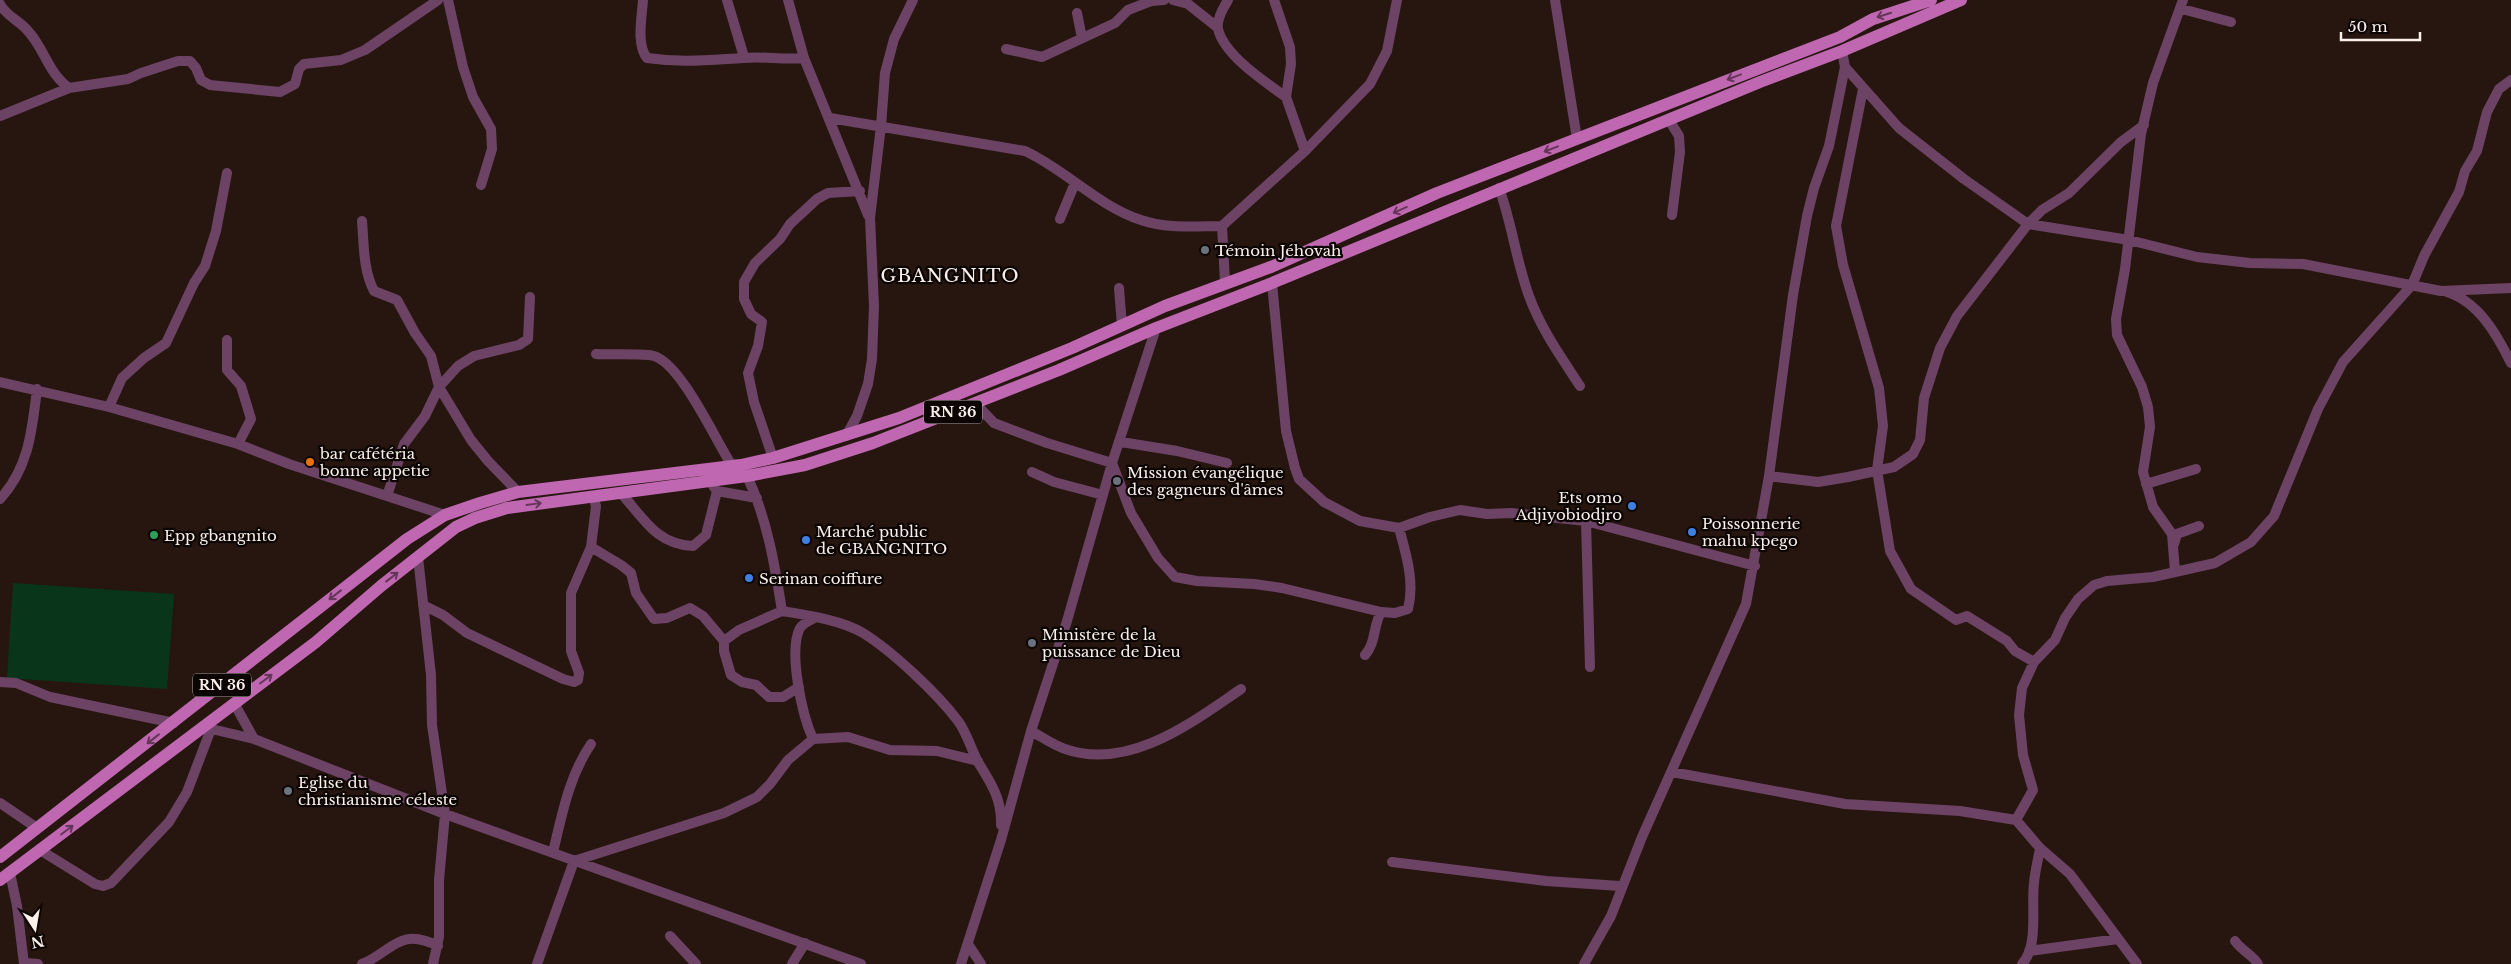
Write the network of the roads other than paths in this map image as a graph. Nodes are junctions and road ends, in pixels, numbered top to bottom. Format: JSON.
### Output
{"nodes":[{"id":1,"x":438,"y":0,"type":"edge"},
{"id":2,"x":448,"y":0,"type":"edge"},
{"id":3,"x":643,"y":0,"type":"edge"},
{"id":4,"x":727,"y":0,"type":"edge"},
{"id":5,"x":788,"y":0,"type":"edge"},
{"id":6,"x":913,"y":0,"type":"edge"},
{"id":7,"x":1164,"y":0,"type":"edge"},
{"id":8,"x":1174,"y":0,"type":"edge"},
{"id":9,"x":1228,"y":0,"type":"edge"},
{"id":10,"x":1274,"y":0,"type":"edge"},
{"id":11,"x":1397,"y":0,"type":"edge"},
{"id":12,"x":1555,"y":0,"type":"edge"},
{"id":13,"x":1931,"y":0,"type":"edge"},
{"id":14,"x":1961,"y":0,"type":"edge"},
{"id":15,"x":0,"y":4,"type":"edge"},
{"id":16,"x":2183,"y":4,"type":"edge"},
{"id":17,"x":1077,"y":13,"type":"dead end"},
{"id":18,"x":2231,"y":22,"type":"dead end"},
{"id":19,"x":1217,"y":27,"type":"junction"},
{"id":20,"x":1082,"y":38,"type":"junction"},
{"id":21,"x":1006,"y":49,"type":"dead end"},
{"id":22,"x":1842,"y":51,"type":"junction"},
{"id":23,"x":744,"y":58,"type":"junction"},
{"id":24,"x":804,"y":58,"type":"junction"},
{"id":25,"x":1845,"y":67,"type":"junction"},
{"id":26,"x":2511,"y":80,"type":"edge"},
{"id":27,"x":69,"y":88,"type":"junction"},
{"id":28,"x":1863,"y":89,"type":"junction"},
{"id":29,"x":1286,"y":97,"type":"junction"},
{"id":30,"x":0,"y":116,"type":"edge"},
{"id":31,"x":830,"y":118,"type":"junction"},
{"id":32,"x":1669,"y":120,"type":"junction"},
{"id":33,"x":2144,"y":125,"type":"junction"},
{"id":34,"x":881,"y":126,"type":"junction"},
{"id":35,"x":1577,"y":139,"type":"junction"},
{"id":36,"x":1305,"y":151,"type":"junction"},
{"id":37,"x":227,"y":173,"type":"dead end"},
{"id":38,"x":1075,"y":183,"type":"junction"},
{"id":39,"x":480,"y":185,"type":"dead end"},
{"id":40,"x":1499,"y":188,"type":"junction"},
{"id":41,"x":860,"y":191,"type":"junction"},
{"id":42,"x":1672,"y":215,"type":"dead end"},
{"id":43,"x":870,"y":218,"type":"junction"},
{"id":44,"x":1060,"y":220,"type":"dead end"},
{"id":45,"x":362,"y":221,"type":"dead end"},
{"id":46,"x":2028,"y":224,"type":"junction"},
{"id":47,"x":1222,"y":226,"type":"junction"},
{"id":48,"x":2129,"y":240,"type":"junction"},
{"id":49,"x":1225,"y":282,"type":"junction"},
{"id":50,"x":1272,"y":283,"type":"junction"},
{"id":51,"x":2412,"y":285,"type":"junction"},
{"id":52,"x":1119,"y":288,"type":"dead end"},
{"id":53,"x":2511,"y":288,"type":"edge"},
{"id":54,"x":2441,"y":291,"type":"junction"},
{"id":55,"x":530,"y":297,"type":"dead end"},
{"id":56,"x":1122,"y":326,"type":"junction"},
{"id":57,"x":1156,"y":328,"type":"junction"},
{"id":58,"x":1133,"y":339,"type":"junction"},
{"id":59,"x":227,"y":340,"type":"dead end"},
{"id":60,"x":1146,"y":352,"type":"junction"},
{"id":61,"x":596,"y":354,"type":"dead end"},
{"id":62,"x":2511,"y":363,"type":"edge"},
{"id":63,"x":0,"y":382,"type":"edge"},
{"id":64,"x":1580,"y":386,"type":"dead end"},
{"id":65,"x":439,"y":387,"type":"junction"},
{"id":66,"x":37,"y":389,"type":"junction"},
{"id":67,"x":976,"y":404,"type":"junction"},
{"id":68,"x":110,"y":407,"type":"junction"},
{"id":69,"x":846,"y":436,"type":"junction"},
{"id":70,"x":1121,"y":442,"type":"junction"},
{"id":71,"x":238,"y":444,"type":"junction"},
{"id":72,"x":773,"y":458,"type":"junction"},
{"id":73,"x":1112,"y":463,"type":"junction"},
{"id":74,"x":1227,"y":463,"type":"dead end"},
{"id":75,"x":2196,"y":469,"type":"dead end"},
{"id":76,"x":1877,"y":470,"type":"junction"},
{"id":77,"x":744,"y":471,"type":"junction"},
{"id":78,"x":1032,"y":472,"type":"dead end"},
{"id":79,"x":1770,"y":476,"type":"junction"},
{"id":80,"x":2146,"y":484,"type":"junction"},
{"id":81,"x":713,"y":486,"type":"junction"},
{"id":82,"x":518,"y":492,"type":"junction"},
{"id":83,"x":620,"y":492,"type":"junction"},
{"id":84,"x":1103,"y":495,"type":"junction"},
{"id":85,"x":387,"y":496,"type":"junction"},
{"id":86,"x":592,"y":496,"type":"junction"},
{"id":87,"x":757,"y":498,"type":"junction"},
{"id":88,"x":0,"y":499,"type":"edge"},
{"id":89,"x":445,"y":514,"type":"junction"},
{"id":90,"x":1586,"y":522,"type":"junction"},
{"id":91,"x":2198,"y":526,"type":"dead end"},
{"id":92,"x":1399,"y":528,"type":"junction"},
{"id":93,"x":2173,"y":546,"type":"junction"},
{"id":94,"x":591,"y":547,"type":"junction"},
{"id":95,"x":418,"y":557,"type":"junction"},
{"id":96,"x":1755,"y":566,"type":"junction"},
{"id":97,"x":2175,"y":571,"type":"junction"},
{"id":98,"x":423,"y":605,"type":"junction"},
{"id":99,"x":782,"y":611,"type":"junction"},
{"id":100,"x":1381,"y":612,"type":"junction"},
{"id":101,"x":816,"y":617,"type":"junction"},
{"id":102,"x":724,"y":641,"type":"junction"},
{"id":103,"x":1366,"y":655,"type":"dead end"},
{"id":104,"x":2034,"y":662,"type":"junction"},
{"id":105,"x":1590,"y":667,"type":"dead end"},
{"id":106,"x":0,"y":682,"type":"edge"},
{"id":107,"x":799,"y":687,"type":"junction"},
{"id":108,"x":1241,"y":689,"type":"dead end"},
{"id":109,"x":234,"y":703,"type":"junction"},
{"id":110,"x":174,"y":723,"type":"junction"},
{"id":111,"x":207,"y":728,"type":"junction"},
{"id":112,"x":1031,"y":731,"type":"junction"},
{"id":113,"x":812,"y":739,"type":"junction"},
{"id":114,"x":254,"y":740,"type":"junction"},
{"id":115,"x":591,"y":744,"type":"dead end"},
{"id":116,"x":978,"y":761,"type":"junction"},
{"id":117,"x":1672,"y":772,"type":"junction"},
{"id":118,"x":0,"y":803,"type":"edge"},
{"id":119,"x":444,"y":814,"type":"junction"},
{"id":120,"x":2016,"y":820,"type":"junction"},
{"id":121,"x":37,"y":828,"type":"junction"},
{"id":122,"x":1001,"y":840,"type":"junction"},
{"id":123,"x":2040,"y":848,"type":"junction"},
{"id":124,"x":40,"y":850,"type":"junction"},
{"id":125,"x":553,"y":852,"type":"junction"},
{"id":126,"x":0,"y":857,"type":"edge"},
{"id":127,"x":574,"y":862,"type":"junction"},
{"id":128,"x":1392,"y":862,"type":"dead end"},
{"id":129,"x":5,"y":877,"type":"edge"},
{"id":130,"x":1620,"y":886,"type":"junction"},
{"id":131,"x":670,"y":936,"type":"dead end"},
{"id":132,"x":2118,"y":939,"type":"junction"},
{"id":133,"x":2235,"y":942,"type":"dead end"},
{"id":134,"x":805,"y":943,"type":"junction"},
{"id":135,"x":968,"y":944,"type":"junction"},
{"id":136,"x":438,"y":946,"type":"junction"},
{"id":137,"x":2029,"y":951,"type":"junction"},
{"id":138,"x":1590,"y":959,"type":"edge"},
{"id":139,"x":24,"y":963,"type":"edge"},
{"id":140,"x":38,"y":964,"type":"edge"},
{"id":141,"x":362,"y":964,"type":"edge"},
{"id":142,"x":433,"y":964,"type":"edge"},
{"id":143,"x":536,"y":964,"type":"edge"},
{"id":144,"x":696,"y":964,"type":"edge"},
{"id":145,"x":792,"y":964,"type":"edge"},
{"id":146,"x":861,"y":964,"type":"edge"},
{"id":147,"x":961,"y":964,"type":"edge"},
{"id":148,"x":981,"y":964,"type":"edge"},
{"id":149,"x":1584,"y":964,"type":"edge"},
{"id":150,"x":2022,"y":964,"type":"edge"},
{"id":151,"x":2137,"y":964,"type":"edge"},
{"id":152,"x":2258,"y":964,"type":"edge"}],
"edges":[{"from":1,"to":27,"type":"street"},
{"from":2,"to":39,"type":"street"},
{"from":3,"to":23,"type":"street"},
{"from":4,"to":23,"type":"street"},
{"from":5,"to":24,"type":"street"},
{"from":6,"to":34,"type":"street"},
{"from":7,"to":20,"type":"street"},
{"from":8,"to":19,"type":"street"},
{"from":9,"to":19,"type":"street"},
{"from":10,"to":29,"type":"street"},
{"from":11,"to":36,"type":"street"},
{"from":12,"to":35,"type":"street"},
{"from":13,"to":35,"type":"main road","number":"RN 36","one_way":true},
{"from":14,"to":22,"type":"main road","number":"RN 36"},
{"from":15,"to":27,"type":"street"},
{"from":16,"to":18,"type":"street"},
{"from":16,"to":33,"type":"street"},
{"from":17,"to":20,"type":"street"},
{"from":19,"to":29,"type":"street"},
{"from":20,"to":21,"type":"street"},
{"from":22,"to":25,"type":"street"},
{"from":22,"to":32,"type":"main road","number":"RN 36"},
{"from":23,"to":24,"type":"street"},
{"from":24,"to":31,"type":"street"},
{"from":25,"to":28,"type":"street"},
{"from":25,"to":79,"type":"street"},
{"from":26,"to":51,"type":"street"},
{"from":27,"to":30,"type":"street"},
{"from":28,"to":46,"type":"street"},
{"from":28,"to":76,"type":"street"},
{"from":29,"to":36,"type":"street"},
{"from":31,"to":34,"type":"street"},
{"from":31,"to":41,"type":"street"},
{"from":32,"to":40,"type":"main road","number":"RN 36"},
{"from":32,"to":42,"type":"street"},
{"from":33,"to":46,"type":"street"},
{"from":33,"to":48,"type":"street"},
{"from":34,"to":38,"type":"street"},
{"from":34,"to":43,"type":"street"},
{"from":35,"to":49,"type":"main road","number":"RN 36","one_way":true},
{"from":36,"to":47,"type":"street"},
{"from":37,"to":68,"type":"street"},
{"from":38,"to":44,"type":"street"},
{"from":38,"to":47,"type":"street"},
{"from":40,"to":50,"type":"main road","number":"RN 36"},
{"from":40,"to":64,"type":"street"},
{"from":41,"to":43,"type":"street"},
{"from":41,"to":72,"type":"street"},
{"from":43,"to":69,"type":"street"},
{"from":45,"to":65,"type":"street"},
{"from":46,"to":48,"type":"street"},
{"from":46,"to":76,"type":"street"},
{"from":47,"to":49,"type":"street"},
{"from":48,"to":51,"type":"street"},
{"from":48,"to":80,"type":"street"},
{"from":49,"to":56,"type":"main road","number":"RN 36"},
{"from":50,"to":57,"type":"main road","number":"RN 36"},
{"from":50,"to":92,"type":"street"},
{"from":51,"to":54,"type":"street"},
{"from":51,"to":97,"type":"street"},
{"from":52,"to":56,"type":"street"},
{"from":53,"to":54,"type":"street"},
{"from":54,"to":62,"type":"street"},
{"from":55,"to":65,"type":"street"},
{"from":56,"to":69,"type":"main road","number":"RN 36"},
{"from":57,"to":58,"type":"main road","number":"RN 36"},
{"from":57,"to":60,"type":"street"},
{"from":58,"to":60,"type":"street"},
{"from":58,"to":67,"type":"main road","number":"RN 36"},
{"from":59,"to":71,"type":"street"},
{"from":60,"to":70,"type":"street"},
{"from":61,"to":77,"type":"street"},
{"from":63,"to":66,"type":"street"},
{"from":65,"to":82,"type":"street"},
{"from":65,"to":85,"type":"street"},
{"from":66,"to":68,"type":"street"},
{"from":66,"to":88,"type":"street"},
{"from":67,"to":73,"type":"street"},
{"from":67,"to":77,"type":"main road","number":"RN 36"},
{"from":68,"to":71,"type":"street"},
{"from":69,"to":72,"type":"main road","number":"RN 36"},
{"from":70,"to":73,"type":"street"},
{"from":70,"to":74,"type":"street"},
{"from":71,"to":85,"type":"street"},
{"from":72,"to":77,"type":"main road","number":"RN 36"},
{"from":73,"to":84,"type":"street"},
{"from":73,"to":100,"type":"street"},
{"from":75,"to":80,"type":"street"},
{"from":76,"to":79,"type":"street"},
{"from":76,"to":104,"type":"street"},
{"from":77,"to":81,"type":"main road","number":"RN 36"},
{"from":77,"to":82,"type":"main road","number":"RN 36"},
{"from":77,"to":87,"type":"street"},
{"from":78,"to":84,"type":"street"},
{"from":79,"to":96,"type":"street"},
{"from":80,"to":93,"type":"street"},
{"from":81,"to":83,"type":"main road","number":"RN 36"},
{"from":81,"to":83,"type":"street"},
{"from":81,"to":87,"type":"street"},
{"from":82,"to":89,"type":"main road","number":"RN 36"},
{"from":83,"to":86,"type":"main road","number":"RN 36"},
{"from":84,"to":112,"type":"street"},
{"from":85,"to":89,"type":"street"},
{"from":86,"to":94,"type":"street"},
{"from":95,"to":86,"type":"main road","number":"RN 36","one_way":true},
{"from":87,"to":99,"type":"street"},
{"from":89,"to":110,"type":"main road","number":"RN 36","one_way":true},
{"from":90,"to":92,"type":"street"},
{"from":90,"to":96,"type":"street"},
{"from":90,"to":105,"type":"street"},
{"from":91,"to":93,"type":"street"},
{"from":92,"to":100,"type":"street"},
{"from":93,"to":97,"type":"street"},
{"from":94,"to":98,"type":"street"},
{"from":94,"to":102,"type":"street"},
{"from":95,"to":98,"type":"street"},
{"from":109,"to":95,"type":"main road","number":"RN 36","one_way":true},
{"from":96,"to":117,"type":"street"},
{"from":97,"to":104,"type":"street"},
{"from":98,"to":119,"type":"street"},
{"from":99,"to":101,"type":"street"},
{"from":99,"to":102,"type":"street"},
{"from":100,"to":103,"type":"street"},
{"from":101,"to":107,"type":"street"},
{"from":101,"to":116,"type":"street"},
{"from":102,"to":107,"type":"street"},
{"from":104,"to":120,"type":"street"},
{"from":106,"to":110,"type":"street"},
{"from":107,"to":113,"type":"street"},
{"from":108,"to":112,"type":"street"},
{"from":109,"to":111,"type":"main road","number":"RN 36"},
{"from":109,"to":114,"type":"street"},
{"from":110,"to":121,"type":"main road","number":"RN 36","one_way":true},
{"from":111,"to":114,"type":"street"},
{"from":124,"to":111,"type":"main road","number":"RN 36","one_way":true},
{"from":111,"to":124,"type":"street"},
{"from":112,"to":122,"type":"street"},
{"from":113,"to":116,"type":"street"},
{"from":113,"to":127,"type":"street"},
{"from":114,"to":119,"type":"street"},
{"from":115,"to":125,"type":"street"},
{"from":116,"to":122,"type":"street"},
{"from":117,"to":120,"type":"street"},
{"from":117,"to":130,"type":"street"},
{"from":118,"to":121,"type":"street"},
{"from":119,"to":125,"type":"street"},
{"from":119,"to":136,"type":"street"},
{"from":120,"to":123,"type":"street"},
{"from":121,"to":126,"type":"main road","number":"RN 36"},
{"from":122,"to":135,"type":"street"},
{"from":123,"to":132,"type":"street"},
{"from":123,"to":137,"type":"street"},
{"from":124,"to":129,"type":"main road","number":"RN 36"},
{"from":125,"to":127,"type":"street"},
{"from":127,"to":134,"type":"street"},
{"from":127,"to":143,"type":"street"},
{"from":128,"to":130,"type":"street"},
{"from":129,"to":139,"type":"street"},
{"from":130,"to":138,"type":"street"},
{"from":131,"to":144,"type":"street"},
{"from":132,"to":137,"type":"street"},
{"from":132,"to":151,"type":"street"},
{"from":133,"to":152,"type":"street"},
{"from":134,"to":145,"type":"street"},
{"from":134,"to":146,"type":"street"},
{"from":135,"to":147,"type":"street"},
{"from":135,"to":148,"type":"street"},
{"from":136,"to":141,"type":"street"},
{"from":136,"to":142,"type":"street"},
{"from":137,"to":150,"type":"street"},
{"from":138,"to":149,"type":"street"},
{"from":139,"to":140,"type":"street"}]}
